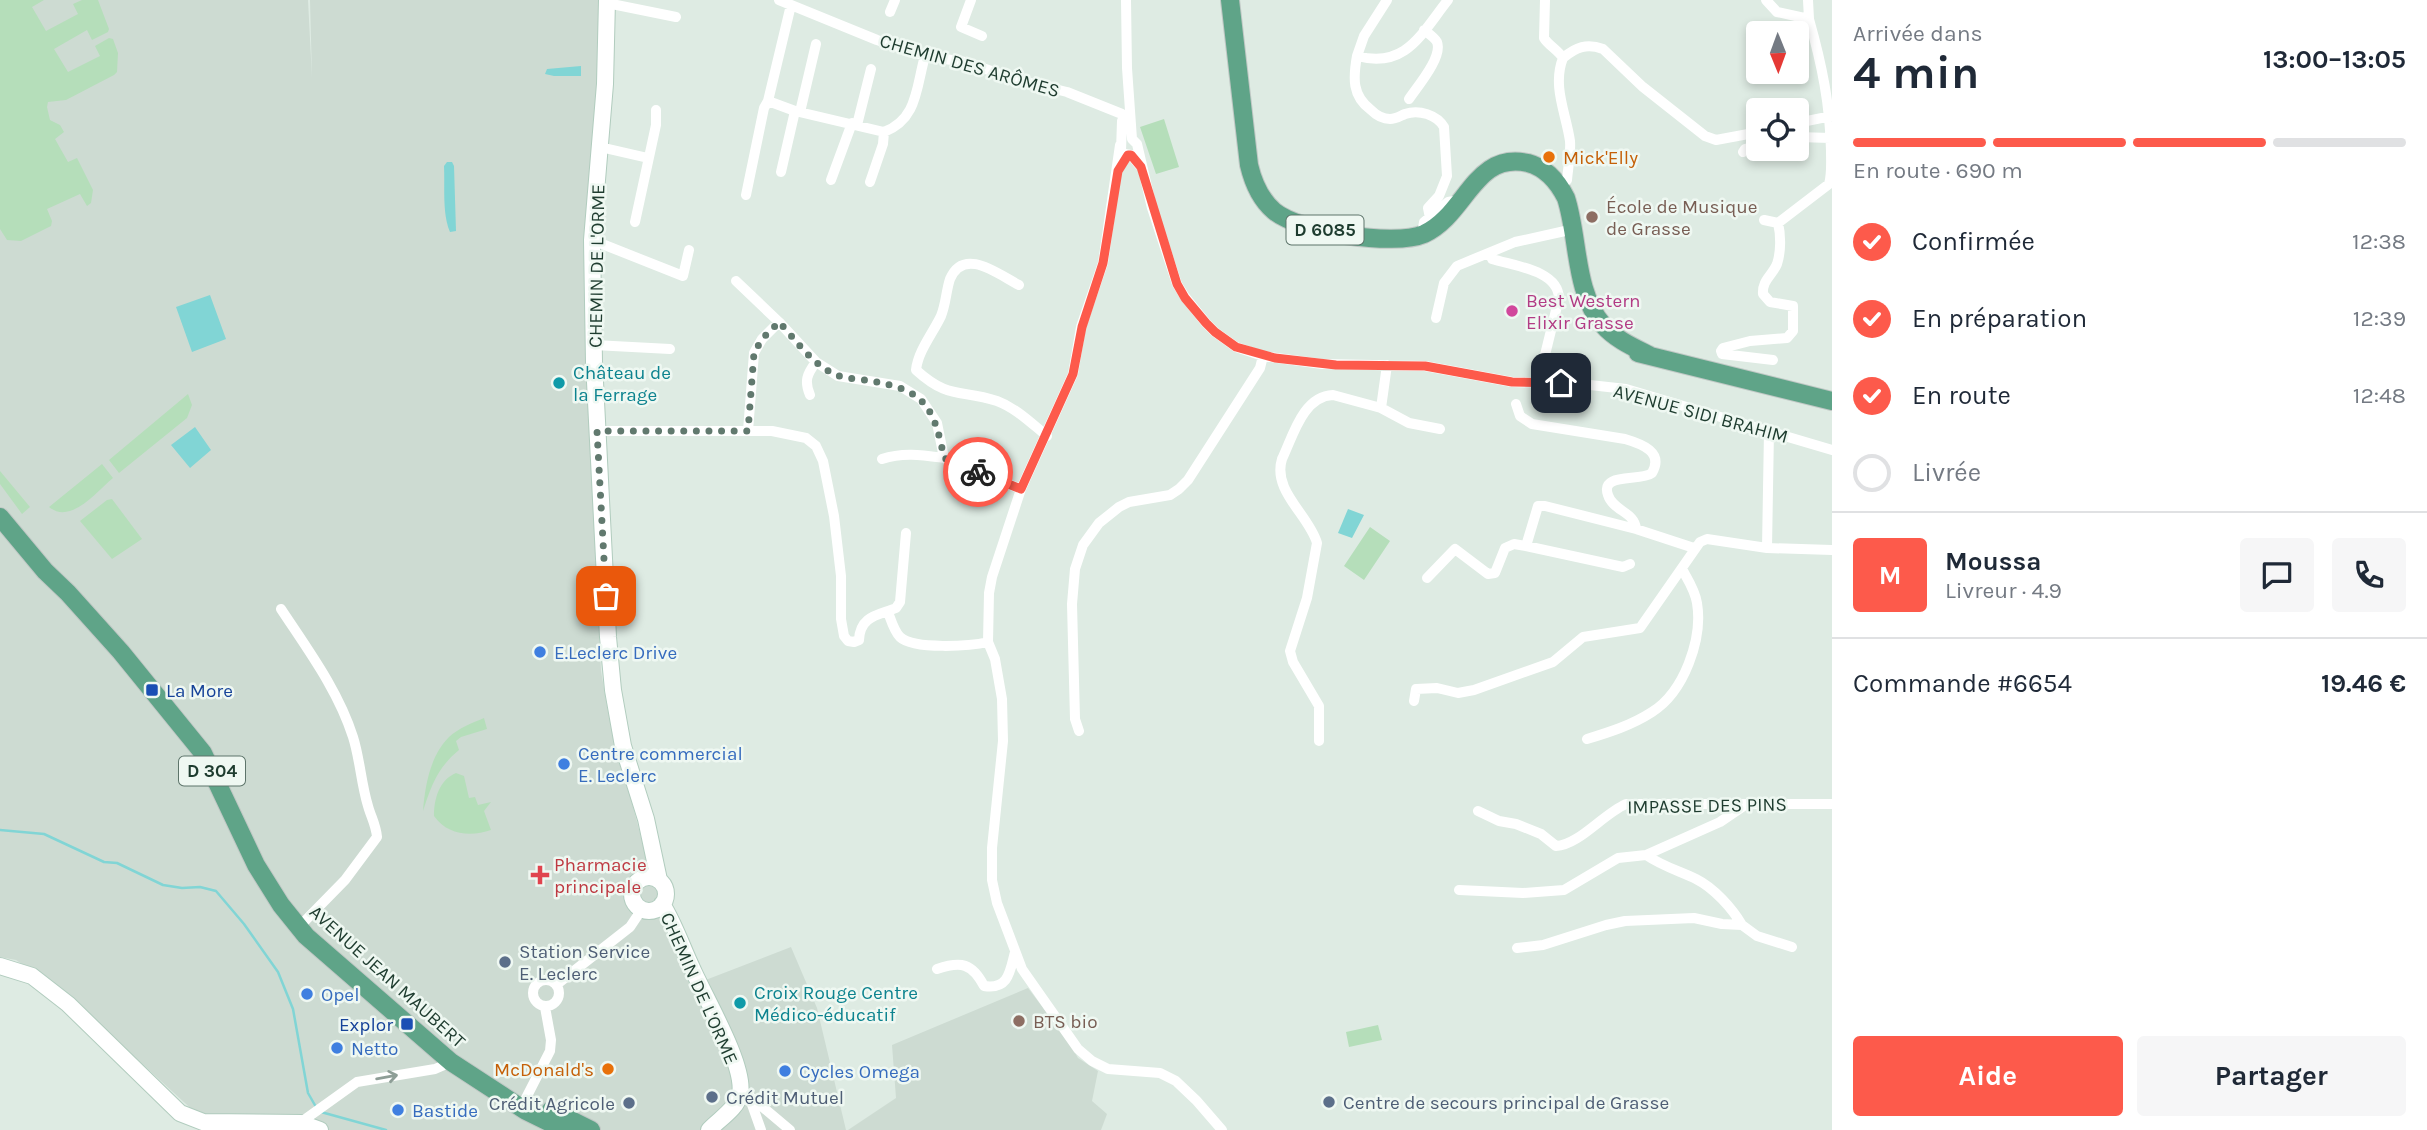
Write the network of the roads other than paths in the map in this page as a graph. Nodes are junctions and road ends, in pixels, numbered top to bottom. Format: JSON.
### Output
{"nodes":[{"id":1,"x":779,"y":0,"type":"edge"},
{"id":2,"x":895,"y":0,"type":"edge"},
{"id":3,"x":971,"y":0,"type":"edge"},
{"id":4,"x":1126,"y":0,"type":"edge"},
{"id":5,"x":1230,"y":0,"type":"edge"},
{"id":6,"x":1387,"y":0,"type":"edge"},
{"id":7,"x":1448,"y":0,"type":"edge"},
{"id":8,"x":1545,"y":0,"type":"edge"},
{"id":9,"x":1766,"y":0,"type":"edge"},
{"id":10,"x":1808,"y":0,"type":"edge"},
{"id":11,"x":607,"y":1,"type":"edge"},
{"id":12,"x":791,"y":5,"type":"junction"},
{"id":13,"x":890,"y":12,"type":"dead end"},
{"id":14,"x":676,"y":17,"type":"dead end"},
{"id":15,"x":1809,"y":19,"type":"junction"},
{"id":16,"x":1424,"y":30,"type":"junction"},
{"id":17,"x":982,"y":36,"type":"dead end"},
{"id":18,"x":816,"y":44,"type":"dead end"},
{"id":19,"x":925,"y":56,"type":"junction"},
{"id":20,"x":1357,"y":56,"type":"junction"},
{"id":21,"x":1563,"y":58,"type":"junction"},
{"id":22,"x":1127,"y":68,"type":"junction"},
{"id":23,"x":871,"y":69,"type":"dead end"},
{"id":24,"x":1409,"y":99,"type":"dead end"},
{"id":25,"x":768,"y":102,"type":"junction"},
{"id":26,"x":656,"y":110,"type":"dead end"},
{"id":27,"x":798,"y":111,"type":"junction"},
{"id":28,"x":1122,"y":114,"type":"junction"},
{"id":29,"x":1831,"y":116,"type":"edge"},
{"id":30,"x":1809,"y":121,"type":"edge"},
{"id":31,"x":854,"y":124,"type":"junction"},
{"id":32,"x":884,"y":132,"type":"junction"},
{"id":33,"x":1746,"y":134,"type":"edge"},
{"id":34,"x":1809,"y":137,"type":"edge"},
{"id":35,"x":1831,"y":138,"type":"edge"},
{"id":36,"x":1129,"y":146,"type":"junction"},
{"id":37,"x":600,"y":147,"type":"junction"},
{"id":38,"x":1746,"y":149,"type":"edge"},
{"id":39,"x":1743,"y":152,"type":"dead end"},
{"id":40,"x":648,"y":158,"type":"junction"},
{"id":41,"x":781,"y":172,"type":"dead end"},
{"id":42,"x":831,"y":180,"type":"dead end"},
{"id":43,"x":870,"y":182,"type":"dead end"},
{"id":44,"x":1560,"y":187,"type":"junction"},
{"id":45,"x":746,"y":195,"type":"dead end"},
{"id":46,"x":1463,"y":200,"type":"junction"},
{"id":47,"x":1430,"y":218,"type":"junction"},
{"id":48,"x":1764,"y":220,"type":"dead end"},
{"id":49,"x":635,"y":222,"type":"dead end"},
{"id":50,"x":1778,"y":223,"type":"junction"},
{"id":51,"x":1565,"y":231,"type":"junction"},
{"id":52,"x":1422,"y":234,"type":"junction"},
{"id":53,"x":592,"y":240,"type":"junction"},
{"id":54,"x":689,"y":250,"type":"dead end"},
{"id":55,"x":1490,"y":253,"type":"junction"},
{"id":56,"x":1583,"y":280,"type":"junction"},
{"id":57,"x":736,"y":281,"type":"dead end"},
{"id":58,"x":1019,"y":285,"type":"dead end"},
{"id":59,"x":1436,"y":318,"type":"dead end"},
{"id":60,"x":779,"y":322,"type":"junction"},
{"id":61,"x":594,"y":345,"type":"junction"},
{"id":62,"x":670,"y":349,"type":"dead end"},
{"id":63,"x":1649,"y":355,"type":"junction"},
{"id":64,"x":1263,"y":356,"type":"junction"},
{"id":65,"x":1773,"y":360,"type":"dead end"},
{"id":66,"x":816,"y":362,"type":"junction"},
{"id":67,"x":1387,"y":365,"type":"junction"},
{"id":68,"x":1541,"y":383,"type":"junction"},
{"id":69,"x":810,"y":395,"type":"dead end"},
{"id":70,"x":1832,"y":401,"type":"edge"},
{"id":71,"x":1516,"y":404,"type":"dead end"},
{"id":72,"x":1381,"y":408,"type":"junction"},
{"id":73,"x":1440,"y":429,"type":"dead end"},
{"id":74,"x":597,"y":431,"type":"junction"},
{"id":75,"x":748,"y":431,"type":"junction"},
{"id":76,"x":1769,"y":431,"type":"junction"},
{"id":77,"x":1047,"y":436,"type":"junction"},
{"id":78,"x":1832,"y":450,"type":"edge"},
{"id":79,"x":944,"y":458,"type":"junction"},
{"id":80,"x":881,"y":459,"type":"dead end"},
{"id":81,"x":1021,"y":489,"type":"junction"},
{"id":82,"x":0,"y":502,"type":"edge"},
{"id":83,"x":0,"y":517,"type":"edge"},
{"id":84,"x":1636,"y":529,"type":"junction"},
{"id":85,"x":906,"y":533,"type":"dead end"},
{"id":86,"x":1526,"y":546,"type":"junction"},
{"id":87,"x":1694,"y":548,"type":"junction"},
{"id":88,"x":1767,"y":548,"type":"junction"},
{"id":89,"x":1832,"y":550,"type":"edge"},
{"id":90,"x":1630,"y":564,"type":"dead end"},
{"id":91,"x":1682,"y":569,"type":"junction"},
{"id":92,"x":1427,"y":578,"type":"dead end"},
{"id":93,"x":68,"y":593,"type":"junction"},
{"id":94,"x":281,"y":609,"type":"dead end"},
{"id":95,"x":888,"y":612,"type":"junction"},
{"id":96,"x":988,"y":642,"type":"junction"},
{"id":97,"x":1414,"y":701,"type":"dead end"},
{"id":98,"x":1079,"y":731,"type":"dead end"},
{"id":99,"x":1587,"y":739,"type":"dead end"},
{"id":100,"x":1319,"y":741,"type":"dead end"},
{"id":101,"x":1832,"y":804,"type":"edge"},
{"id":102,"x":1745,"y":805,"type":"junction"},
{"id":103,"x":1478,"y":811,"type":"dead end"},
{"id":104,"x":1646,"y":855,"type":"junction"},
{"id":105,"x":653,"y":873,"type":"junction"},
{"id":106,"x":1459,"y":890,"type":"dead end"},
{"id":107,"x":662,"y":904,"type":"junction"},
{"id":108,"x":642,"y":909,"type":"junction"},
{"id":109,"x":1742,"y":925,"type":"junction"},
{"id":110,"x":299,"y":927,"type":"junction"},
{"id":111,"x":1517,"y":947,"type":"dead end"},
{"id":112,"x":1792,"y":947,"type":"dead end"},
{"id":113,"x":1015,"y":952,"type":"junction"},
{"id":114,"x":0,"y":965,"type":"edge"},
{"id":115,"x":937,"y":970,"type":"dead end"},
{"id":116,"x":556,"y":985,"type":"junction"},
{"id":117,"x":545,"y":1007,"type":"junction"},
{"id":118,"x":452,"y":1062,"type":"junction"},
{"id":119,"x":473,"y":1075,"type":"junction"},
{"id":120,"x":744,"y":1091,"type":"junction"},
{"id":121,"x":526,"y":1098,"type":"junction"},
{"id":122,"x":759,"y":1109,"type":"junction"},
{"id":123,"x":730,"y":1110,"type":"junction"},
{"id":124,"x":296,"y":1128,"type":"edge"},
{"id":125,"x":320,"y":1130,"type":"edge"},
{"id":126,"x":565,"y":1130,"type":"edge"},
{"id":127,"x":571,"y":1130,"type":"edge"},
{"id":128,"x":591,"y":1130,"type":"edge"},
{"id":129,"x":709,"y":1130,"type":"edge"},
{"id":130,"x":761,"y":1130,"type":"edge"},
{"id":131,"x":790,"y":1130,"type":"edge"},
{"id":132,"x":1222,"y":1130,"type":"edge"}],
"edges":[{"from":1,"to":12,"type":"street","name":"CHEMIN DES ARÔMES"},
{"from":2,"to":13,"type":"street"},
{"from":3,"to":17,"type":"street"},
{"from":4,"to":22,"type":"street"},
{"from":5,"to":52,"type":"main road","number":"D 6085"},
{"from":6,"to":20,"type":"street"},
{"from":7,"to":16,"type":"street"},
{"from":8,"to":21,"type":"street"},
{"from":9,"to":15,"type":"street"},
{"from":10,"to":15,"type":"street"},
{"from":11,"to":14,"type":"street"},
{"from":11,"to":37,"type":"street","name":"CHEMIN DE L'ORME"},
{"from":12,"to":19,"type":"street","name":"CHEMIN DES ARÔMES"},
{"from":12,"to":25,"type":"street"},
{"from":15,"to":29,"type":"street"},
{"from":16,"to":20,"type":"street"},
{"from":16,"to":24,"type":"street"},
{"from":18,"to":27,"type":"street"},
{"from":19,"to":28,"type":"street","name":"CHEMIN DES ARÔMES"},
{"from":19,"to":32,"type":"street"},
{"from":20,"to":47,"type":"street"},
{"from":21,"to":33,"type":"street"},
{"from":21,"to":44,"type":"street"},
{"from":22,"to":28,"type":"street"},
{"from":22,"to":36,"type":"street"},
{"from":23,"to":31,"type":"street"},
{"from":25,"to":27,"type":"street"},
{"from":25,"to":45,"type":"street"},
{"from":26,"to":40,"type":"street"},
{"from":27,"to":31,"type":"street"},
{"from":27,"to":41,"type":"street"},
{"from":28,"to":36,"type":"street"},
{"from":29,"to":30,"type":"street"},
{"from":29,"to":35,"type":"street"},
{"from":31,"to":32,"type":"street"},
{"from":31,"to":42,"type":"street"},
{"from":32,"to":43,"type":"street"},
{"from":34,"to":35,"type":"street"},
{"from":35,"to":50,"type":"street"},
{"from":36,"to":64,"type":"street","name":"AVENUE SIDI BRAHIM"},
{"from":36,"to":77,"type":"street"},
{"from":37,"to":40,"type":"street"},
{"from":37,"to":53,"type":"street","name":"CHEMIN DE L'ORME"},
{"from":38,"to":39,"type":"street"},
{"from":40,"to":49,"type":"street"},
{"from":44,"to":46,"type":"main road","number":"D 6085"},
{"from":44,"to":51,"type":"main road"},
{"from":44,"to":56,"type":"main road"},
{"from":46,"to":47,"type":"street"},
{"from":46,"to":52,"type":"main road","number":"D 6085"},
{"from":47,"to":52,"type":"street"},
{"from":48,"to":50,"type":"street"},
{"from":50,"to":65,"type":"street"},
{"from":51,"to":55,"type":"street"},
{"from":51,"to":56,"type":"main road"},
{"from":51,"to":63,"type":"main road"},
{"from":53,"to":54,"type":"street"},
{"from":53,"to":61,"type":"street","name":"CHEMIN DE L'ORME"},
{"from":55,"to":59,"type":"street"},
{"from":55,"to":68,"type":"street"},
{"from":56,"to":63,"type":"main road"},
{"from":57,"to":60,"type":"street"},
{"from":58,"to":77,"type":"street"},
{"from":60,"to":66,"type":"street"},
{"from":60,"to":75,"type":"street"},
{"from":61,"to":62,"type":"street"},
{"from":61,"to":74,"type":"street","name":"CHEMIN DE L'ORME"},
{"from":63,"to":70,"type":"main road"},
{"from":64,"to":67,"type":"street","name":"AVENUE SIDI BRAHIM"},
{"from":64,"to":98,"type":"street"},
{"from":66,"to":69,"type":"street"},
{"from":66,"to":79,"type":"street"},
{"from":67,"to":68,"type":"street","name":"AVENUE SIDI BRAHIM"},
{"from":67,"to":72,"type":"street"},
{"from":68,"to":76,"type":"street","name":"AVENUE SIDI BRAHIM"},
{"from":71,"to":84,"type":"street"},
{"from":72,"to":73,"type":"street"},
{"from":72,"to":100,"type":"street"},
{"from":74,"to":75,"type":"street"},
{"from":74,"to":105,"type":"street","name":"CHEMIN DE L'ORME"},
{"from":75,"to":95,"type":"street"},
{"from":76,"to":78,"type":"street","name":"AVENUE SIDI BRAHIM"},
{"from":76,"to":88,"type":"street"},
{"from":77,"to":81,"type":"street"},
{"from":79,"to":80,"type":"street"},
{"from":79,"to":81,"type":"street"},
{"from":81,"to":96,"type":"street"},
{"from":82,"to":93,"type":"main road","name":"AVENUE JEAN MAUBERT","number":"D 304"},
{"from":83,"to":93,"type":"main road","name":"AVENUE JEAN MAUBERT","number":"D 304"},
{"from":84,"to":86,"type":"street"},
{"from":84,"to":87,"type":"street"},
{"from":85,"to":95,"type":"street"},
{"from":86,"to":90,"type":"street"},
{"from":86,"to":92,"type":"street"},
{"from":87,"to":88,"type":"street"},
{"from":87,"to":91,"type":"street"},
{"from":88,"to":89,"type":"street"},
{"from":91,"to":97,"type":"street"},
{"from":91,"to":99,"type":"street"},
{"from":93,"to":110,"type":"main road","name":"AVENUE JEAN MAUBERT","number":"D 304"},
{"from":94,"to":110,"type":"street"},
{"from":95,"to":96,"type":"street"},
{"from":96,"to":113,"type":"street"},
{"from":101,"to":102,"type":"street","name":"IMPASSE DES PINS"},
{"from":102,"to":103,"type":"street","name":"IMPASSE DES PINS"},
{"from":102,"to":104,"type":"street"},
{"from":104,"to":106,"type":"street"},
{"from":104,"to":109,"type":"street"},
{"from":105,"to":107,"type":"street"},
{"from":105,"to":108,"type":"street"},
{"from":107,"to":108,"type":"street"},
{"from":107,"to":120,"type":"street","name":"CHEMIN DE L'ORME"},
{"from":108,"to":116,"type":"street"},
{"from":109,"to":111,"type":"street"},
{"from":109,"to":112,"type":"street"},
{"from":110,"to":118,"type":"main road","name":"AVENUE JEAN MAUBERT","number":"D 304"},
{"from":113,"to":115,"type":"street"},
{"from":113,"to":132,"type":"street"},
{"from":114,"to":124,"type":"street"},
{"from":116,"to":117,"type":"street"},
{"from":116,"to":117,"type":"street"},
{"from":117,"to":121,"type":"street"},
{"from":118,"to":119,"type":"main road","name":"AVENUE JEAN MAUBERT","number":"D 304"},
{"from":124,"to":118,"type":"street","one_way":true},
{"from":119,"to":121,"type":"main road","name":"AVENUE JEAN MAUBERT","number":"D 304"},
{"from":119,"to":126,"type":"main road","name":"AVENUE JEAN MAUBERT","number":"D 304"},
{"from":120,"to":122,"type":"street"},
{"from":120,"to":123,"type":"street","name":"CHEMIN DE L'ORME"},
{"from":121,"to":127,"type":"street"},
{"from":121,"to":128,"type":"main road","name":"AVENUE JEAN MAUBERT","number":"D 304"},
{"from":122,"to":123,"type":"street"},
{"from":122,"to":130,"type":"street"},
{"from":122,"to":131,"type":"street"},
{"from":123,"to":129,"type":"street","name":"CHEMIN DE L'ORME"},
{"from":124,"to":125,"type":"street"}]}
